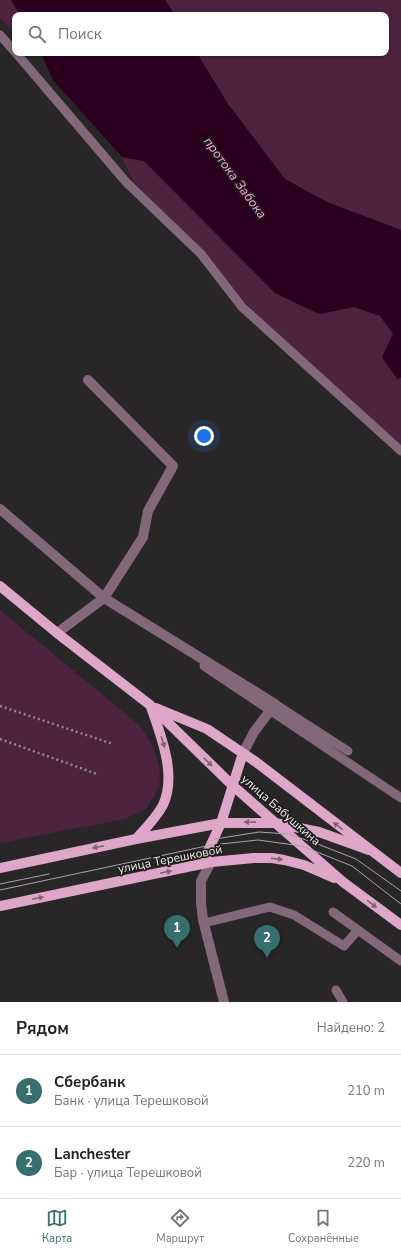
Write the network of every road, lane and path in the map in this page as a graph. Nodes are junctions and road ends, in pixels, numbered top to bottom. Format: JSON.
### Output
{"nodes":[{"id":1,"x":0,"y":35,"type":"edge"},
{"id":2,"x":12,"y":49,"type":"edge"},
{"id":3,"x":18,"y":56,"type":"edge"},
{"id":4,"x":88,"y":380,"type":"dead end"},
{"id":5,"x":401,"y":451,"type":"edge"},
{"id":6,"x":0,"y":509,"type":"edge"},
{"id":7,"x":0,"y":586,"type":"edge"},
{"id":8,"x":104,"y":598,"type":"junction"},
{"id":9,"x":57,"y":633,"type":"junction"},
{"id":10,"x":275,"y":704,"type":"junction"},
{"id":11,"x":150,"y":705,"type":"junction"},
{"id":12,"x":0,"y":706,"type":"edge"},
{"id":13,"x":0,"y":739,"type":"edge"},
{"id":14,"x":113,"y":744,"type":"dead end"},
{"id":15,"x":243,"y":753,"type":"junction"},
{"id":16,"x":97,"y":774,"type":"dead end"},
{"id":17,"x":232,"y":785,"type":"junction"},
{"id":18,"x":401,"y":798,"type":"edge"},
{"id":19,"x":221,"y":823,"type":"junction"},
{"id":20,"x":275,"y":823,"type":"junction"},
{"id":21,"x":136,"y":839,"type":"junction"},
{"id":22,"x":369,"y":850,"type":"junction"},
{"id":23,"x":206,"y":863,"type":"junction"},
{"id":24,"x":0,"y":868,"type":"edge"},
{"id":25,"x":401,"y":873,"type":"edge"},
{"id":26,"x":343,"y":882,"type":"junction"},
{"id":27,"x":0,"y":906,"type":"edge"},
{"id":28,"x":333,"y":912,"type":"dead end"},
{"id":29,"x":204,"y":923,"type":"junction"},
{"id":30,"x":401,"y":925,"type":"edge"},
{"id":31,"x":358,"y":930,"type":"junction"},
{"id":32,"x":401,"y":961,"type":"edge"},
{"id":33,"x":336,"y":990,"type":"dead end"},
{"id":34,"x":224,"y":1002,"type":"edge"},
{"id":35,"x":343,"y":1002,"type":"edge"}],
"edges":[{"from":1,"to":2,"type":"lane"},
{"from":3,"to":5,"type":"lane"},
{"from":4,"to":8,"type":"street"},
{"from":6,"to":8,"type":"street"},
{"from":7,"to":9,"type":"main road","name":"улица Бабушкина"},
{"from":8,"to":9,"type":"street"},
{"from":8,"to":10,"type":"street"},
{"from":8,"to":10,"type":"lane"},
{"from":8,"to":18,"type":"lane"},
{"from":9,"to":11,"type":"main road","name":"улица Бабушкина"},
{"from":10,"to":15,"type":"street"},
{"from":11,"to":15,"type":"main road","name":"улица Бабушкина"},
{"from":11,"to":17,"type":"main road","name":"улица Бабушкина","one_way":true},
{"from":11,"to":21,"type":"main road","one_way":true},
{"from":12,"to":14,"type":"path"},
{"from":13,"to":16,"type":"path"},
{"from":15,"to":17,"type":"main road"},
{"from":22,"to":15,"type":"main road","name":"улица Бабушкина","one_way":true},
{"from":17,"to":19,"type":"main road"},
{"from":17,"to":20,"type":"main road","name":"улица Бабушкина"},
{"from":20,"to":19,"type":"main road","one_way":true},
{"from":19,"to":21,"type":"main road"},
{"from":19,"to":23,"type":"main road"},
{"from":20,"to":22,"type":"main road"},
{"from":20,"to":26,"type":"main road","name":"улица Бабушкина"},
{"from":21,"to":24,"type":"main road","one_way":true},
{"from":22,"to":25,"type":"main road","name":"улица Бабушкина"},
{"from":23,"to":26,"type":"main road","name":"улица Терешковой","one_way":true},
{"from":27,"to":23,"type":"main road","name":"улица Терешковой","one_way":true},
{"from":23,"to":29,"type":"street"},
{"from":26,"to":30,"type":"main road","name":"улица Бабушкина","one_way":true},
{"from":28,"to":31,"type":"lane"},
{"from":29,"to":31,"type":"lane"},
{"from":29,"to":34,"type":"street"},
{"from":31,"to":32,"type":"lane"},
{"from":33,"to":35,"type":"lane"}]}
